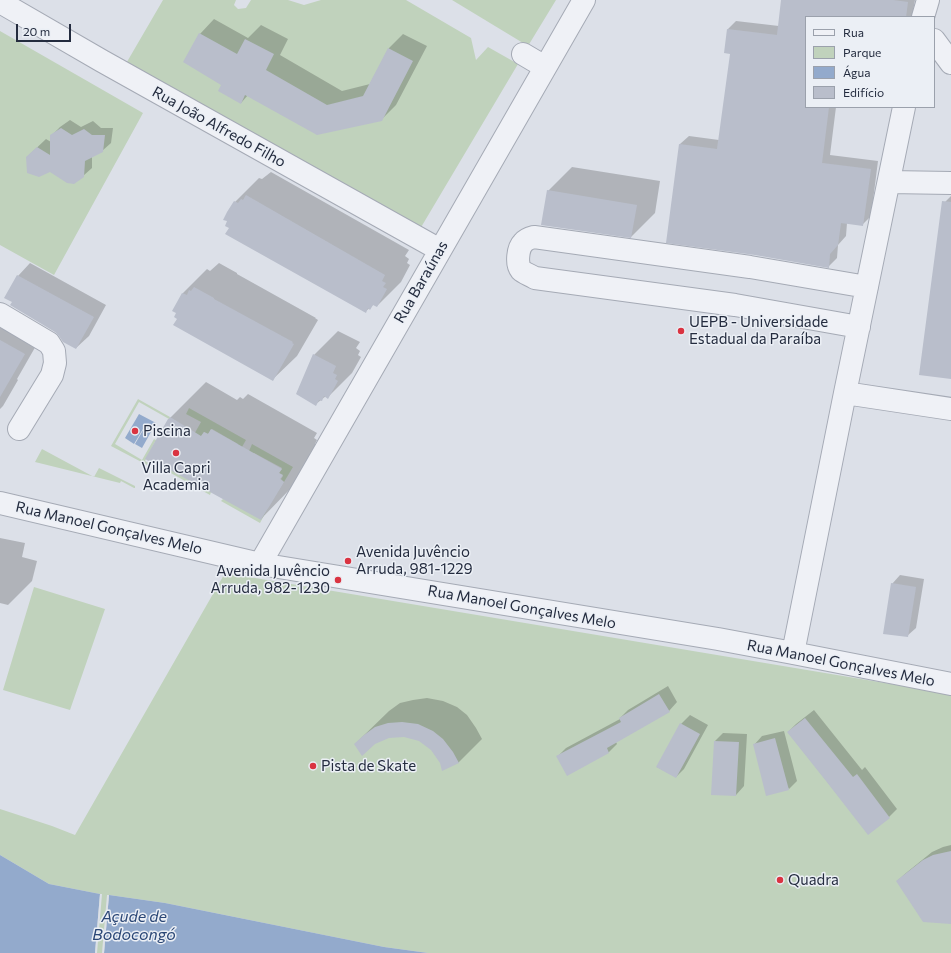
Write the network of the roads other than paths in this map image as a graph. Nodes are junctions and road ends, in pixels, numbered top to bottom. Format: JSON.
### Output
{"nodes":[{"id":1,"x":584,"y":0,"type":"edge"},
{"id":2,"x":928,"y":0,"type":"edge"},
{"id":3,"x":0,"y":2,"type":"edge"},
{"id":4,"x":923,"y":16,"type":"edge"},
{"id":5,"x":935,"y":41,"type":"edge"},
{"id":6,"x":524,"y":54,"type":"dead end"},
{"id":7,"x":951,"y":63,"type":"edge"},
{"id":8,"x":546,"y":67,"type":"junction"},
{"id":9,"x":904,"y":108,"type":"edge"},
{"id":10,"x":889,"y":182,"type":"junction"},
{"id":11,"x":951,"y":183,"type":"edge"},
{"id":12,"x":440,"y":250,"type":"junction"},
{"id":13,"x":867,"y":287,"type":"junction"},
{"id":14,"x":0,"y":314,"type":"edge"},
{"id":15,"x":859,"y":327,"type":"junction"},
{"id":16,"x":845,"y":393,"type":"junction"},
{"id":17,"x":951,"y":409,"type":"edge"},
{"id":18,"x":19,"y":429,"type":"dead end"},
{"id":19,"x":0,"y":503,"type":"edge"},
{"id":20,"x":260,"y":564,"type":"junction"},
{"id":21,"x":793,"y":653,"type":"junction"},
{"id":22,"x":951,"y":684,"type":"edge"}],
"edges":[{"from":1,"to":8,"type":"street","name":"Rua Baraúnas"},
{"from":2,"to":4,"type":"street"},
{"from":3,"to":12,"type":"street","name":"Rua João Alfredo Filho"},
{"from":5,"to":7,"type":"street"},
{"from":6,"to":8,"type":"street"},
{"from":8,"to":12,"type":"street","name":"Rua Baraúnas"},
{"from":9,"to":10,"type":"street"},
{"from":10,"to":11,"type":"street"},
{"from":10,"to":13,"type":"street"},
{"from":12,"to":20,"type":"street","name":"Rua Baraúnas"},
{"from":13,"to":15,"type":"street"},
{"from":13,"to":15,"type":"street"},
{"from":14,"to":18,"type":"street"},
{"from":15,"to":16,"type":"street"},
{"from":16,"to":17,"type":"street"},
{"from":16,"to":21,"type":"street"},
{"from":19,"to":20,"type":"street","name":"Rua Manoel Gonçalves Melo"},
{"from":20,"to":21,"type":"street","name":"Rua Manoel Gonçalves Melo"},
{"from":21,"to":22,"type":"street","name":"Rua Manoel Gonçalves Melo"}]}
